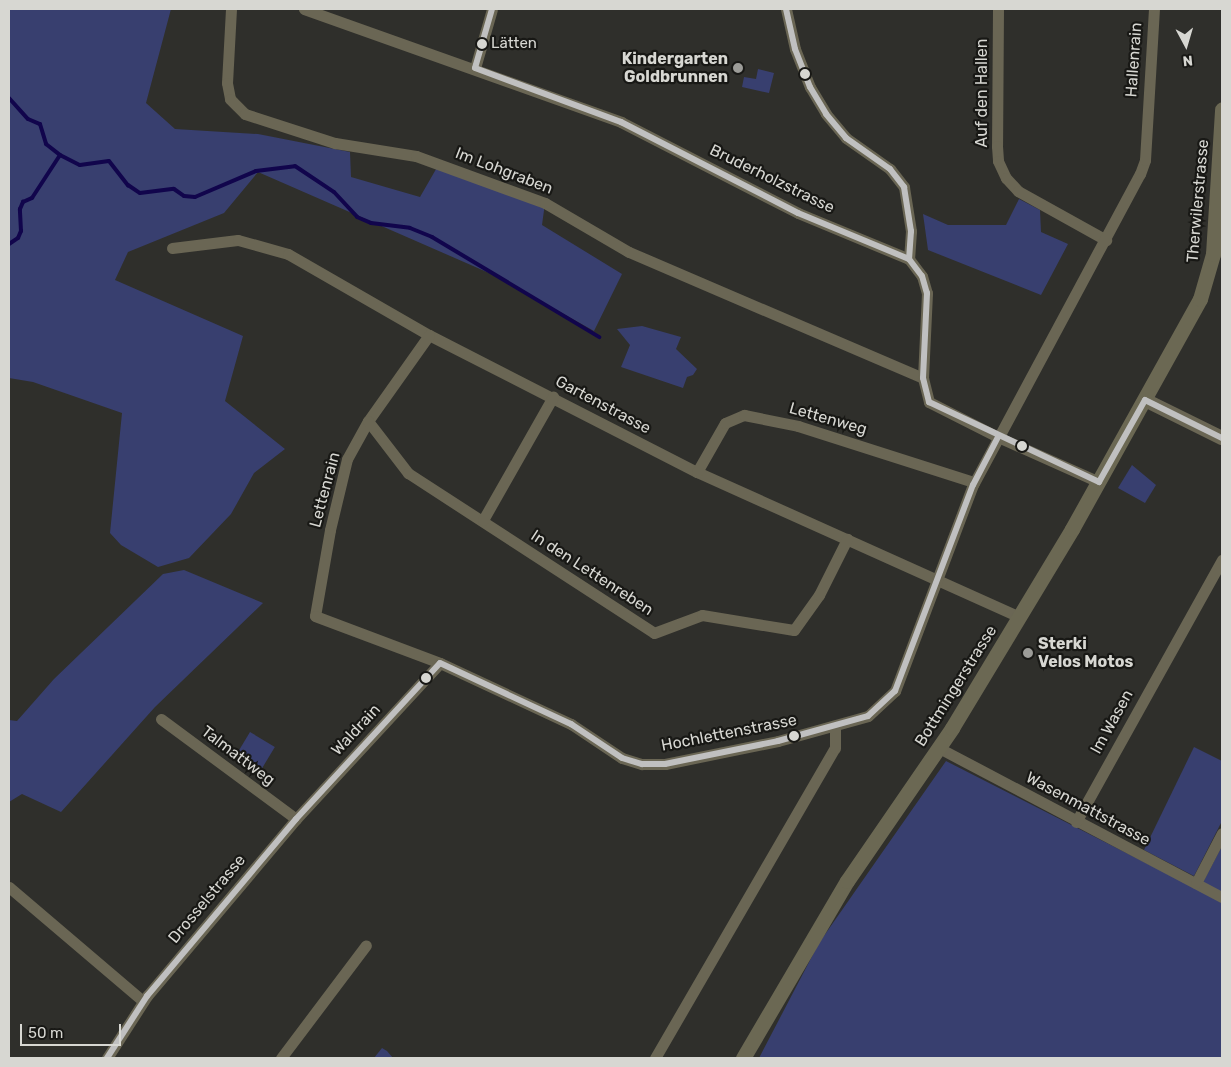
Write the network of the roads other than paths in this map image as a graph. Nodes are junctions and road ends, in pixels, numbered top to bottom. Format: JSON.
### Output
{"nodes":[{"id":1,"x":230,"y":9,"type":"edge"},
{"id":2,"x":304,"y":9,"type":"edge"},
{"id":3,"x":492,"y":9,"type":"edge"},
{"id":4,"x":786,"y":9,"type":"edge"},
{"id":5,"x":998,"y":9,"type":"edge"},
{"id":6,"x":1154,"y":9,"type":"edge"},
{"id":7,"x":475,"y":68,"type":"junction"},
{"id":8,"x":1222,"y":110,"type":"edge"},
{"id":9,"x":1106,"y":240,"type":"junction"},
{"id":10,"x":172,"y":248,"type":"dead end"},
{"id":11,"x":909,"y":259,"type":"junction"},
{"id":12,"x":429,"y":335,"type":"junction"},
{"id":13,"x":923,"y":378,"type":"junction"},
{"id":14,"x":553,"y":397,"type":"junction"},
{"id":15,"x":1145,"y":400,"type":"junction"},
{"id":16,"x":368,"y":421,"type":"junction"},
{"id":17,"x":998,"y":437,"type":"junction"},
{"id":18,"x":1222,"y":438,"type":"edge"},
{"id":19,"x":697,"y":472,"type":"junction"},
{"id":20,"x":974,"y":482,"type":"junction"},
{"id":21,"x":1099,"y":482,"type":"junction"},
{"id":22,"x":483,"y":520,"type":"junction"},
{"id":23,"x":847,"y":539,"type":"junction"},
{"id":24,"x":1222,"y":560,"type":"edge"},
{"id":25,"x":937,"y":580,"type":"junction"},
{"id":26,"x":315,"y":616,"type":"joint"},
{"id":27,"x":1019,"y":617,"type":"junction"},
{"id":28,"x":440,"y":664,"type":"junction"},
{"id":29,"x":161,"y":719,"type":"dead end"},
{"id":30,"x":836,"y":727,"type":"junction"},
{"id":31,"x":939,"y":748,"type":"junction"},
{"id":32,"x":296,"y":818,"type":"junction"},
{"id":33,"x":1076,"y":822,"type":"junction"},
{"id":34,"x":1222,"y":833,"type":"edge"},
{"id":35,"x":1196,"y":883,"type":"junction"},
{"id":36,"x":9,"y":887,"type":"edge"},
{"id":37,"x":1222,"y":897,"type":"edge"},
{"id":38,"x":366,"y":945,"type":"dead end"},
{"id":39,"x":143,"y":1001,"type":"junction"},
{"id":40,"x":107,"y":1058,"type":"edge"},
{"id":41,"x":281,"y":1058,"type":"edge"},
{"id":42,"x":655,"y":1058,"type":"edge"},
{"id":43,"x":743,"y":1058,"type":"edge"}],
"edges":[{"from":1,"to":13,"type":"street","name":"Im Lohgraben"},
{"from":2,"to":7,"type":"street","name":"Bruderholzstrasse"},
{"from":3,"to":7,"type":"street"},
{"from":4,"to":11,"type":"street"},
{"from":5,"to":9,"type":"street","name":"Auf den Hallen"},
{"from":6,"to":9,"type":"street","name":"Hallenrain"},
{"from":7,"to":11,"type":"street","name":"Bruderholzstrasse"},
{"from":8,"to":15,"type":"main road","name":"Therwilerstrasse"},
{"from":9,"to":17,"type":"street","name":"Hallenrain"},
{"from":10,"to":12,"type":"street","name":"Gartenstrasse"},
{"from":11,"to":13,"type":"street"},
{"from":12,"to":14,"type":"street","name":"Gartenstrasse"},
{"from":12,"to":16,"type":"street","name":"Lettenrain"},
{"from":13,"to":17,"type":"street"},
{"from":14,"to":19,"type":"street","name":"Gartenstrasse"},
{"from":14,"to":22,"type":"street"},
{"from":15,"to":18,"type":"street"},
{"from":15,"to":21,"type":"main road","name":"Bottmingerstrasse"},
{"from":16,"to":22,"type":"street","name":"In den Lettenreben"},
{"from":16,"to":26,"type":"street","name":"Lettenrain"},
{"from":17,"to":20,"type":"street","name":"Hochlettenstrasse"},
{"from":17,"to":21,"type":"street"},
{"from":19,"to":20,"type":"street","name":"Lettenweg"},
{"from":19,"to":23,"type":"street","name":"Gartenstrasse"},
{"from":20,"to":25,"type":"street","name":"Hochlettenstrasse"},
{"from":21,"to":27,"type":"main road","name":"Bottmingerstrasse"},
{"from":22,"to":23,"type":"street","name":"In den Lettenreben"},
{"from":23,"to":25,"type":"street","name":"Gartenstrasse"},
{"from":24,"to":33,"type":"street","name":"Im Wasen"},
{"from":25,"to":27,"type":"street","name":"Gartenstrasse"},
{"from":25,"to":30,"type":"street","name":"Hochlettenstrasse"},
{"from":26,"to":28,"type":"street","name":"Hochlettenstrasse"},
{"from":27,"to":31,"type":"main road","name":"Bottmingerstrasse"},
{"from":28,"to":30,"type":"street","name":"Hochlettenstrasse"},
{"from":28,"to":32,"type":"street","name":"Waldrain"},
{"from":29,"to":32,"type":"street","name":"Talmattweg"},
{"from":30,"to":42,"type":"street"},
{"from":31,"to":33,"type":"street","name":"Wasenmattstrasse"},
{"from":31,"to":43,"type":"main road","name":"Bottmingerstrasse"},
{"from":32,"to":39,"type":"street","name":"Drosselstrasse"},
{"from":33,"to":35,"type":"street","name":"Wasenmattstrasse"},
{"from":34,"to":35,"type":"street"},
{"from":35,"to":37,"type":"street","name":"Wasenmattstrasse"},
{"from":36,"to":39,"type":"street"},
{"from":38,"to":41,"type":"street"},
{"from":39,"to":40,"type":"street","name":"Drosselstrasse"}]}
